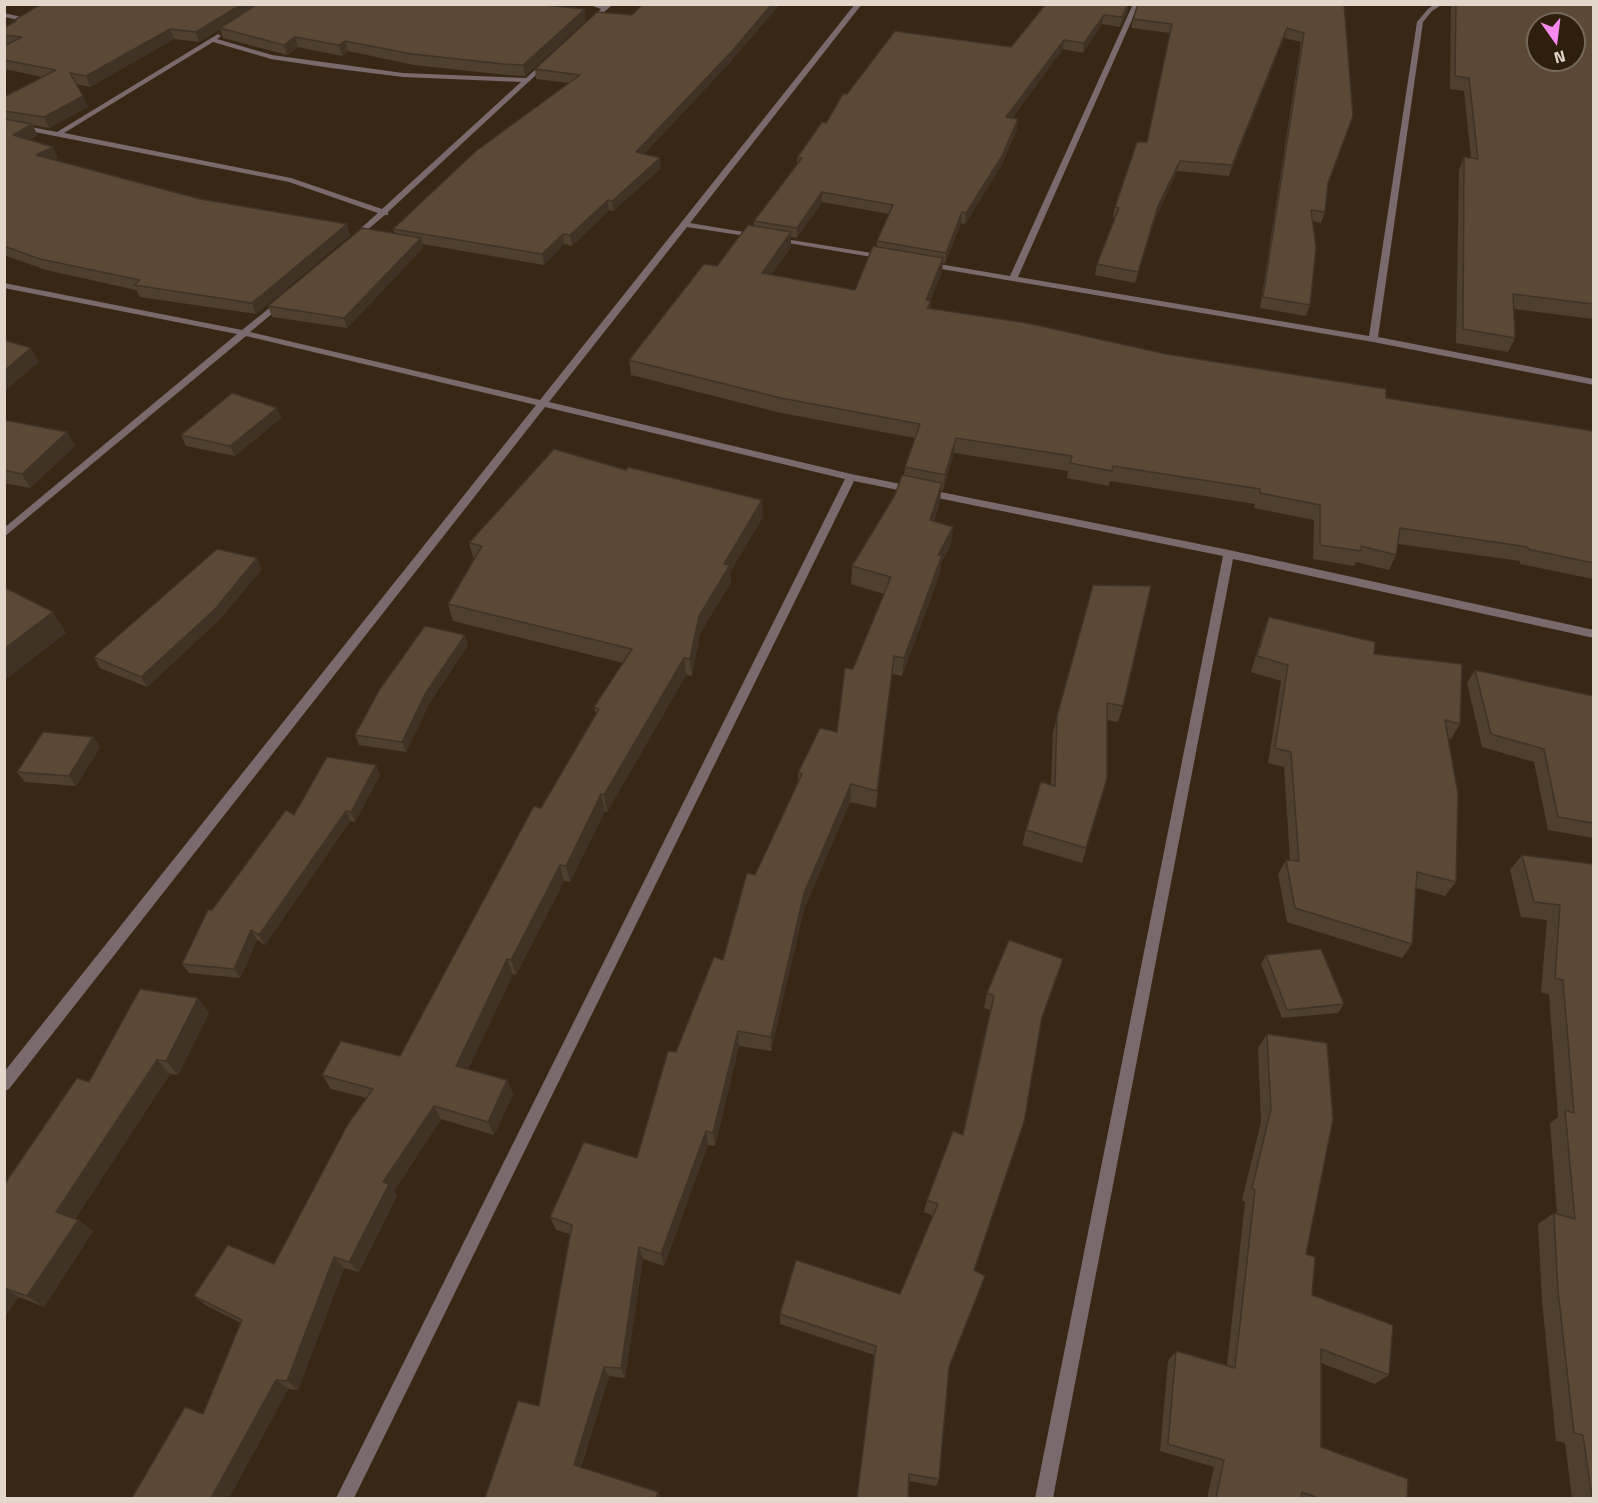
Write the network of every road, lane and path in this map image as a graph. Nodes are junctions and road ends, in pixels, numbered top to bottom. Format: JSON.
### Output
{"nodes":[{"id":1,"x":590,"y":4,"type":"edge"},
{"id":2,"x":859,"y":4,"type":"edge"},
{"id":3,"x":1440,"y":4,"type":"edge"},
{"id":4,"x":608,"y":6,"type":"edge"},
{"id":5,"x":1134,"y":7,"type":"edge"},
{"id":6,"x":1123,"y":8,"type":"edge"},
{"id":7,"x":32,"y":14,"type":"edge"},
{"id":8,"x":4,"y":15,"type":"edge"},
{"id":9,"x":24,"y":19,"type":"junction"},
{"id":10,"x":14,"y":24,"type":"edge"},
{"id":11,"x":580,"y":32,"type":"edge"},
{"id":12,"x":222,"y":34,"type":"edge"},
{"id":13,"x":213,"y":40,"type":"junction"},
{"id":14,"x":554,"y":56,"type":"edge"},
{"id":15,"x":528,"y":80,"type":"junction"},
{"id":16,"x":4,"y":124,"type":"edge"},
{"id":17,"x":58,"y":134,"type":"junction"},
{"id":18,"x":385,"y":213,"type":"junction"},
{"id":19,"x":686,"y":225,"type":"junction"},
{"id":20,"x":350,"y":243,"type":"edge"},
{"id":21,"x":897,"y":259,"type":"edge"},
{"id":22,"x":920,"y":262,"type":"edge"},
{"id":23,"x":1014,"y":278,"type":"junction"},
{"id":24,"x":4,"y":285,"type":"edge"},
{"id":25,"x":288,"y":296,"type":"edge"},
{"id":26,"x":244,"y":333,"type":"junction"},
{"id":27,"x":1373,"y":339,"type":"junction"},
{"id":28,"x":1593,"y":382,"type":"edge"},
{"id":29,"x":541,"y":405,"type":"junction"},
{"id":30,"x":851,"y":477,"type":"junction"},
{"id":31,"x":6,"y":531,"type":"edge"},
{"id":32,"x":1229,"y":554,"type":"junction"},
{"id":33,"x":1593,"y":634,"type":"edge"},
{"id":34,"x":4,"y":1084,"type":"edge"},
{"id":35,"x":345,"y":1498,"type":"edge"},
{"id":36,"x":1044,"y":1498,"type":"edge"}],
"edges":[{"from":1,"to":4,"type":"street"},
{"from":2,"to":19,"type":"street"},
{"from":3,"to":27,"type":"street"},
{"from":4,"to":11,"type":"street"},
{"from":5,"to":6,"type":"street"},
{"from":5,"to":23,"type":"street"},
{"from":7,"to":9,"type":"street"},
{"from":8,"to":9,"type":"street"},
{"from":9,"to":10,"type":"street"},
{"from":12,"to":13,"type":"street"},
{"from":13,"to":15,"type":"street"},
{"from":13,"to":17,"type":"street"},
{"from":14,"to":15,"type":"street"},
{"from":15,"to":18,"type":"street"},
{"from":16,"to":17,"type":"street"},
{"from":17,"to":18,"type":"street"},
{"from":18,"to":20,"type":"street"},
{"from":19,"to":21,"type":"street"},
{"from":19,"to":29,"type":"street"},
{"from":22,"to":23,"type":"street"},
{"from":23,"to":27,"type":"street"},
{"from":24,"to":26,"type":"street"},
{"from":25,"to":26,"type":"street"},
{"from":26,"to":29,"type":"street"},
{"from":26,"to":31,"type":"street"},
{"from":27,"to":28,"type":"street"},
{"from":29,"to":30,"type":"street"},
{"from":29,"to":34,"type":"street"},
{"from":30,"to":32,"type":"street"},
{"from":30,"to":35,"type":"street"},
{"from":32,"to":33,"type":"street"},
{"from":32,"to":36,"type":"street"}]}
